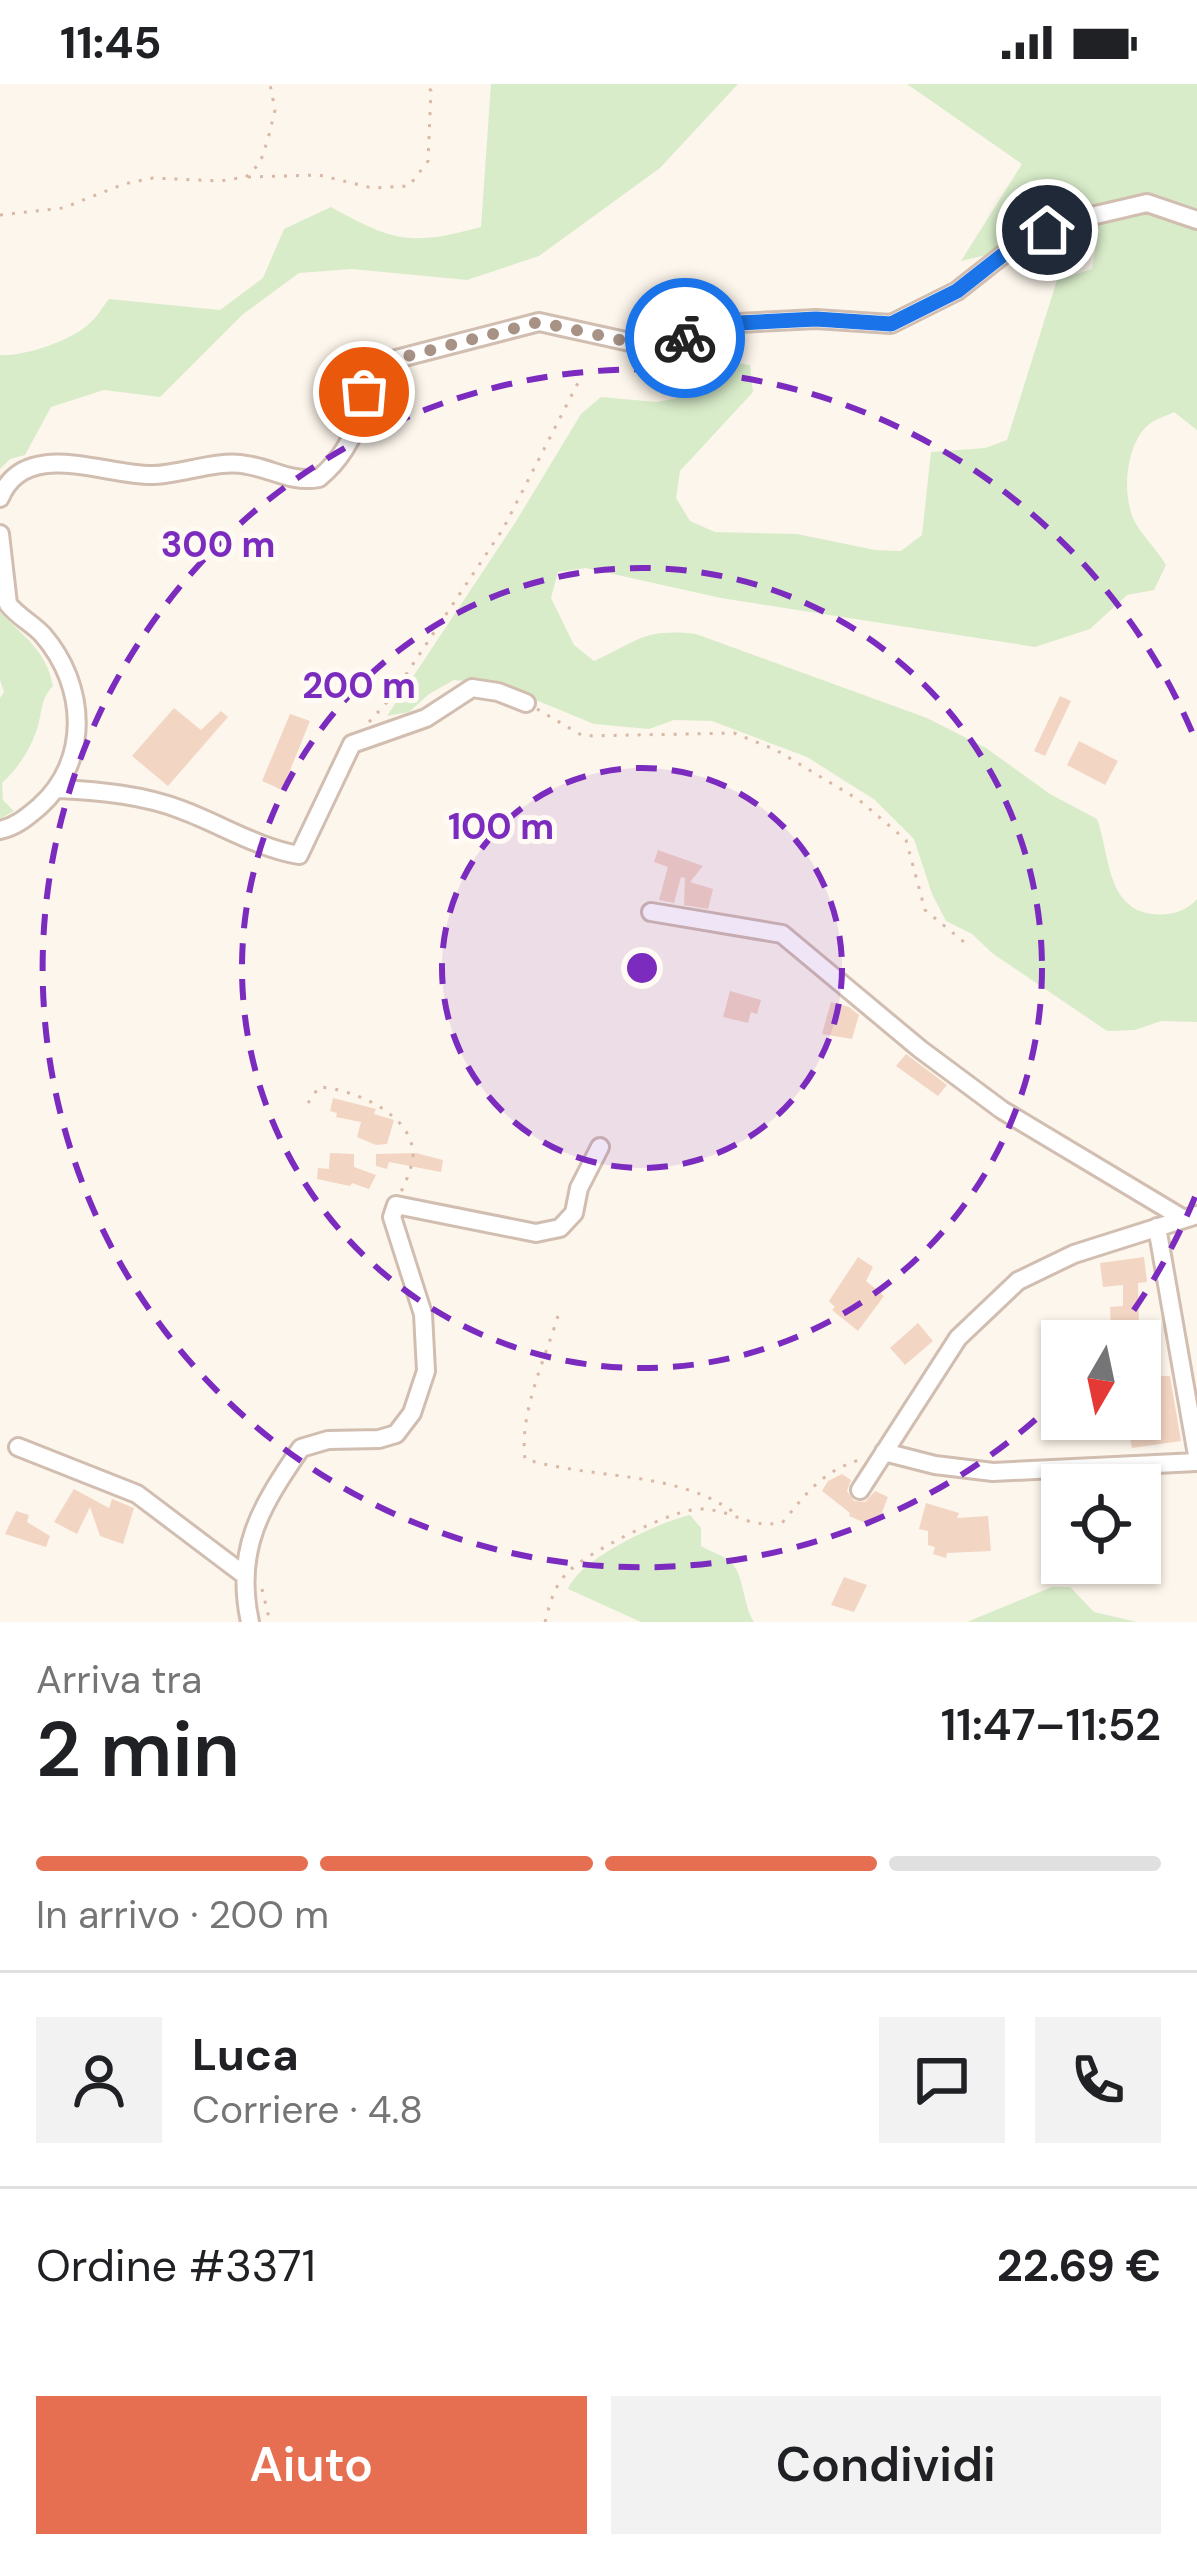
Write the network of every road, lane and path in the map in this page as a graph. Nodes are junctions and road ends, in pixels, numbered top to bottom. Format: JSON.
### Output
{"nodes":[{"id":1,"x":270,"y":84,"type":"edge"},
{"id":2,"x":428,"y":84,"type":"edge"},
{"id":3,"x":246,"y":177,"type":"junction"},
{"id":4,"x":0,"y":215,"type":"edge"},
{"id":5,"x":1197,"y":220,"type":"edge"},
{"id":6,"x":581,"y":376,"type":"dead end"},
{"id":7,"x":0,"y":498,"type":"edge"},
{"id":8,"x":0,"y":534,"type":"edge"},
{"id":9,"x":526,"y":703,"type":"joint"},
{"id":10,"x":352,"y":744,"type":"junction"},
{"id":11,"x":59,"y":789,"type":"junction"},
{"id":12,"x":0,"y":830,"type":"edge"},
{"id":13,"x":651,"y":912,"type":"dead end"},
{"id":14,"x":964,"y":942,"type":"dead end"},
{"id":15,"x":308,"y":1103,"type":"dead end"},
{"id":16,"x":600,"y":1147,"type":"dead end"},
{"id":17,"x":396,"y":1205,"type":"junction"},
{"id":18,"x":1191,"y":1217,"type":"edge"},
{"id":19,"x":1157,"y":1227,"type":"junction"},
{"id":20,"x":558,"y":1316,"type":"dead end"},
{"id":21,"x":19,"y":1447,"type":"dead end"},
{"id":22,"x":884,"y":1452,"type":"junction"},
{"id":23,"x":1197,"y":1459,"type":"edge"},
{"id":24,"x":860,"y":1490,"type":"dead end"},
{"id":25,"x":747,"y":1522,"type":"junction"},
{"id":26,"x":243,"y":1574,"type":"junction"},
{"id":27,"x":250,"y":1622,"type":"edge"},
{"id":28,"x":545,"y":1622,"type":"edge"}],
"edges":[{"from":1,"to":3,"type":"path"},
{"from":2,"to":3,"type":"path"},
{"from":3,"to":4,"type":"path"},
{"from":5,"to":7,"type":"street"},
{"from":6,"to":10,"type":"path"},
{"from":8,"to":11,"type":"street"},
{"from":9,"to":10,"type":"street"},
{"from":9,"to":14,"type":"path"},
{"from":10,"to":11,"type":"street"},
{"from":11,"to":12,"type":"street"},
{"from":13,"to":18,"type":"street"},
{"from":15,"to":17,"type":"path"},
{"from":16,"to":17,"type":"street"},
{"from":17,"to":26,"type":"street"},
{"from":18,"to":19,"type":"street"},
{"from":19,"to":22,"type":"street"},
{"from":19,"to":23,"type":"street"},
{"from":20,"to":25,"type":"path"},
{"from":21,"to":26,"type":"street"},
{"from":22,"to":23,"type":"street"},
{"from":22,"to":24,"type":"street"},
{"from":22,"to":25,"type":"path"},
{"from":25,"to":28,"type":"path"},
{"from":26,"to":27,"type":"street"}]}
